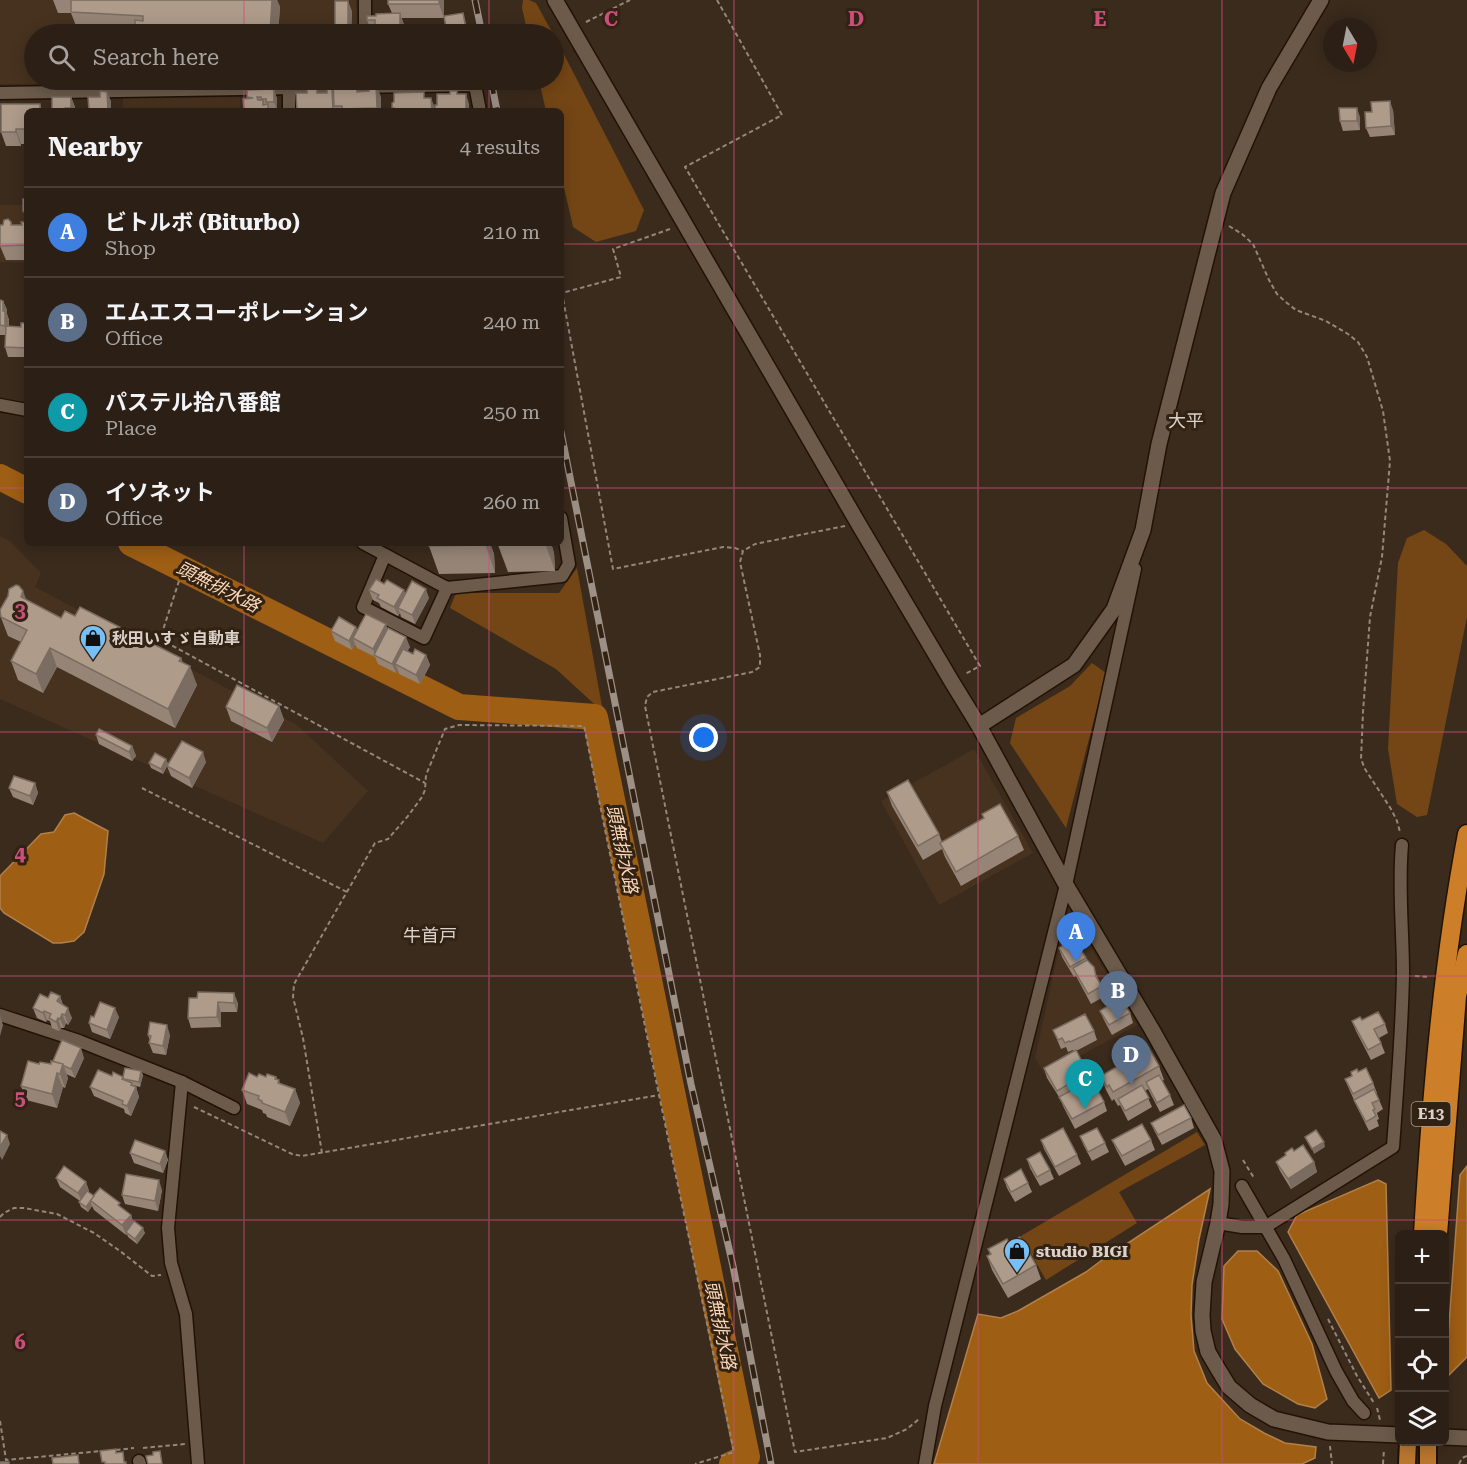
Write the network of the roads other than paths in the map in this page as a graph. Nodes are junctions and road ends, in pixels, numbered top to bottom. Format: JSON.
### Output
{"nodes":[{"id":1,"x":365,"y":0,"type":"edge"},
{"id":2,"x":555,"y":0,"type":"edge"},
{"id":3,"x":1321,"y":0,"type":"edge"},
{"id":4,"x":365,"y":24,"type":"edge"},
{"id":5,"x":144,"y":90,"type":"edge"},
{"id":6,"x":289,"y":90,"type":"edge"},
{"id":7,"x":476,"y":90,"type":"edge"},
{"id":8,"x":0,"y":93,"type":"edge"},
{"id":9,"x":288,"y":108,"type":"edge"},
{"id":10,"x":479,"y":108,"type":"edge"},
{"id":11,"x":0,"y":405,"type":"edge"},
{"id":12,"x":24,"y":409,"type":"edge"},
{"id":13,"x":1143,"y":530,"type":"junction"},
{"id":14,"x":564,"y":538,"type":"edge"},
{"id":15,"x":368,"y":546,"type":"edge"},
{"id":16,"x":385,"y":555,"type":"junction"},
{"id":17,"x":447,"y":588,"type":"junction"},
{"id":18,"x":979,"y":726,"type":"junction"},
{"id":19,"x":1467,"y":834,"type":"edge"},
{"id":20,"x":1402,"y":845,"type":"road end"},
{"id":21,"x":1066,"y":885,"type":"junction"},
{"id":22,"x":1467,"y":954,"type":"edge"},
{"id":23,"x":0,"y":1015,"type":"edge"},
{"id":24,"x":182,"y":1082,"type":"junction"},
{"id":25,"x":234,"y":1108,"type":"dead end"},
{"id":26,"x":1242,"y":1186,"type":"dead end"},
{"id":27,"x":1218,"y":1223,"type":"junction"},
{"id":28,"x":1265,"y":1227,"type":"junction"},
{"id":29,"x":1423,"y":1230,"type":"edge"},
{"id":30,"x":1438,"y":1230,"type":"edge"},
{"id":31,"x":1364,"y":1413,"type":"dead end"},
{"id":32,"x":1395,"y":1435,"type":"edge"},
{"id":33,"x":1449,"y":1437,"type":"edge"},
{"id":34,"x":1467,"y":1438,"type":"edge"},
{"id":35,"x":1408,"y":1446,"type":"edge"},
{"id":36,"x":1428,"y":1446,"type":"edge"},
{"id":37,"x":198,"y":1464,"type":"edge"},
{"id":38,"x":925,"y":1464,"type":"edge"},
{"id":39,"x":1407,"y":1464,"type":"edge"},
{"id":40,"x":1428,"y":1464,"type":"edge"}],
"edges":[{"from":1,"to":4,"type":"street"},
{"from":2,"to":18,"type":"street"},
{"from":3,"to":13,"type":"street"},
{"from":5,"to":8,"type":"street"},
{"from":6,"to":9,"type":"street"},
{"from":7,"to":10,"type":"street"},
{"from":11,"to":12,"type":"street"},
{"from":13,"to":18,"type":"street"},
{"from":13,"to":21,"type":"street"},
{"from":14,"to":17,"type":"street"},
{"from":15,"to":16,"type":"street"},
{"from":16,"to":17,"type":"street"},
{"from":16,"to":17,"type":"street"},
{"from":18,"to":21,"type":"street"},
{"from":19,"to":29,"type":"highway","number":"E13"},
{"from":20,"to":28,"type":"street"},
{"from":21,"to":27,"type":"street"},
{"from":21,"to":38,"type":"street"},
{"from":22,"to":30,"type":"highway","number":"E13"},
{"from":23,"to":24,"type":"street"},
{"from":24,"to":25,"type":"street"},
{"from":24,"to":37,"type":"street"},
{"from":26,"to":28,"type":"street"},
{"from":27,"to":28,"type":"street"},
{"from":27,"to":32,"type":"street"},
{"from":28,"to":31,"type":"street"},
{"from":33,"to":34,"type":"street"},
{"from":35,"to":39,"type":"highway"},
{"from":36,"to":40,"type":"highway"}]}
